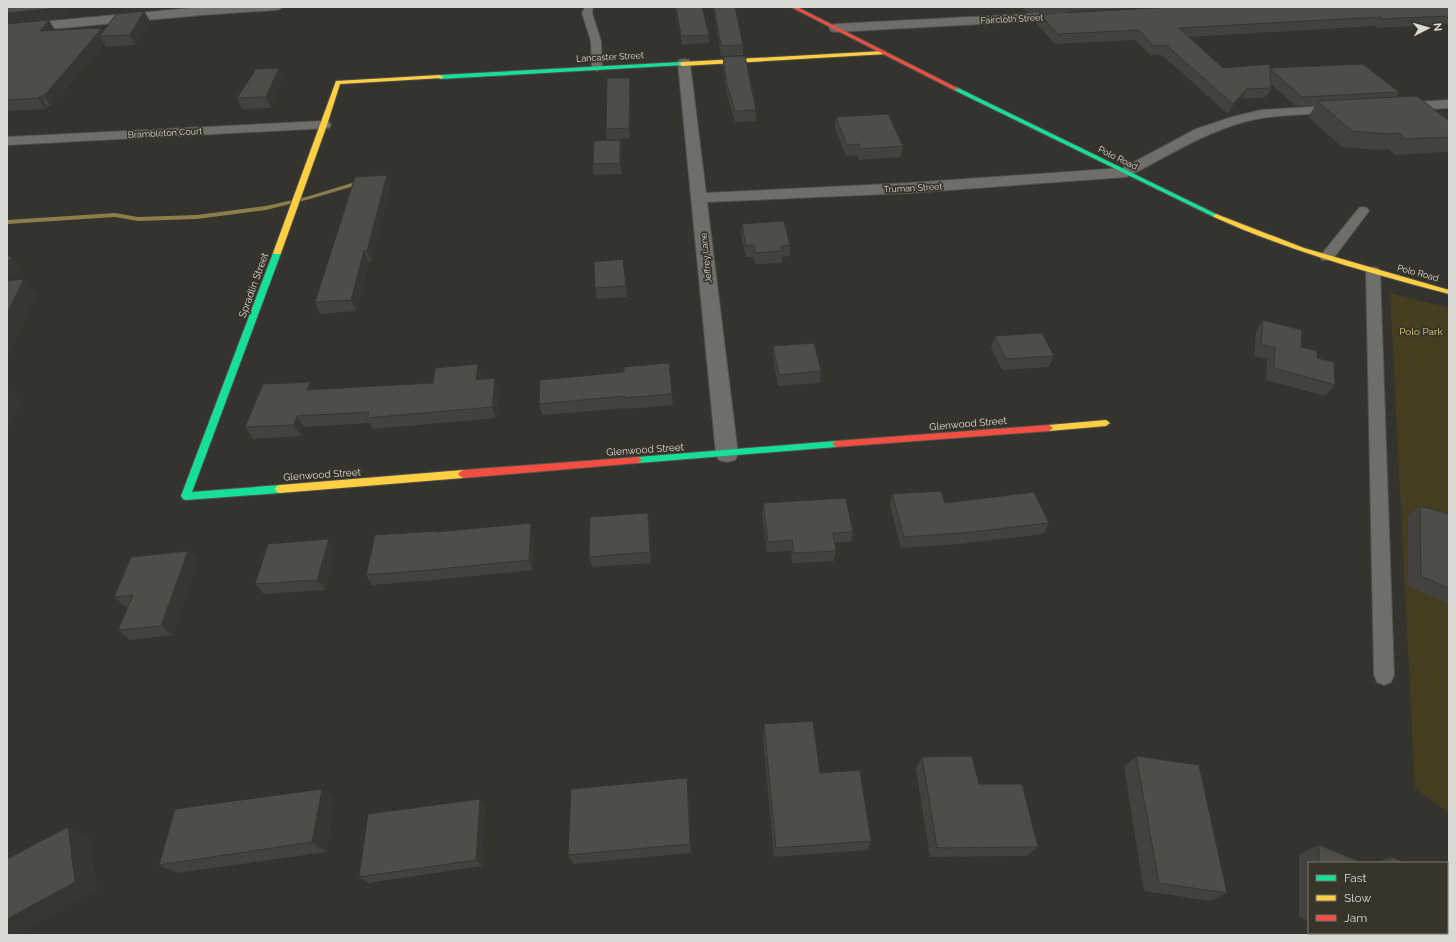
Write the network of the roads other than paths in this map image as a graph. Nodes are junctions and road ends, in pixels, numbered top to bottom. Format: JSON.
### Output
{"nodes":[{"id":1,"x":276,"y":7,"type":"edge"},
{"id":2,"x":589,"y":7,"type":"edge"},
{"id":3,"x":793,"y":7,"type":"edge"},
{"id":4,"x":1079,"y":16,"type":"edge"},
{"id":5,"x":7,"y":28,"type":"edge"},
{"id":6,"x":835,"y":28,"type":"junction"},
{"id":7,"x":884,"y":53,"type":"junction"},
{"id":8,"x":684,"y":63,"type":"junction"},
{"id":9,"x":597,"y":68,"type":"junction"},
{"id":10,"x":338,"y":82,"type":"joint"},
{"id":11,"x":1447,"y":106,"type":"edge"},
{"id":12,"x":1388,"y":107,"type":"edge"},
{"id":13,"x":1357,"y":109,"type":"edge"},
{"id":14,"x":324,"y":125,"type":"junction"},
{"id":15,"x":7,"y":141,"type":"edge"},
{"id":16,"x":1126,"y":172,"type":"junction"},
{"id":17,"x":700,"y":198,"type":"junction"},
{"id":18,"x":1363,"y":211,"type":"dead end"},
{"id":19,"x":1327,"y":257,"type":"junction"},
{"id":20,"x":1373,"y":271,"type":"junction"},
{"id":21,"x":1449,"y":292,"type":"edge"},
{"id":22,"x":1106,"y":423,"type":"dead end"},
{"id":23,"x":726,"y":454,"type":"junction"},
{"id":24,"x":186,"y":496,"type":"joint"},
{"id":25,"x":1384,"y":675,"type":"dead end"}],
"edges":[{"from":1,"to":5,"type":"street"},
{"from":2,"to":9,"type":"lane"},
{"from":3,"to":6,"type":"street","name":"Polo Road"},
{"from":4,"to":6,"type":"street","name":"Faircloth Street"},
{"from":6,"to":7,"type":"street","name":"Polo Road"},
{"from":7,"to":8,"type":"street","name":"Lancaster Street"},
{"from":7,"to":16,"type":"street","name":"Polo Road"},
{"from":8,"to":9,"type":"street","name":"Lancaster Street"},
{"from":8,"to":17,"type":"street","name":"Jeffrey Lane"},
{"from":9,"to":10,"type":"street","name":"Lancaster Street"},
{"from":10,"to":14,"type":"street","name":"Spradlin Street"},
{"from":11,"to":12,"type":"street"},
{"from":13,"to":16,"type":"street"},
{"from":14,"to":15,"type":"street","name":"Brambleton Court"},
{"from":14,"to":24,"type":"street","name":"Spradlin Street"},
{"from":16,"to":17,"type":"street","name":"Truman Street"},
{"from":16,"to":19,"type":"street","name":"Polo Road"},
{"from":17,"to":23,"type":"street","name":"Jeffrey Lane"},
{"from":18,"to":19,"type":"lane"},
{"from":19,"to":20,"type":"street","name":"Polo Road"},
{"from":20,"to":21,"type":"street","name":"Polo Road"},
{"from":20,"to":25,"type":"lane"},
{"from":22,"to":23,"type":"street","name":"Glenwood Street"},
{"from":23,"to":24,"type":"street","name":"Glenwood Street"}]}
